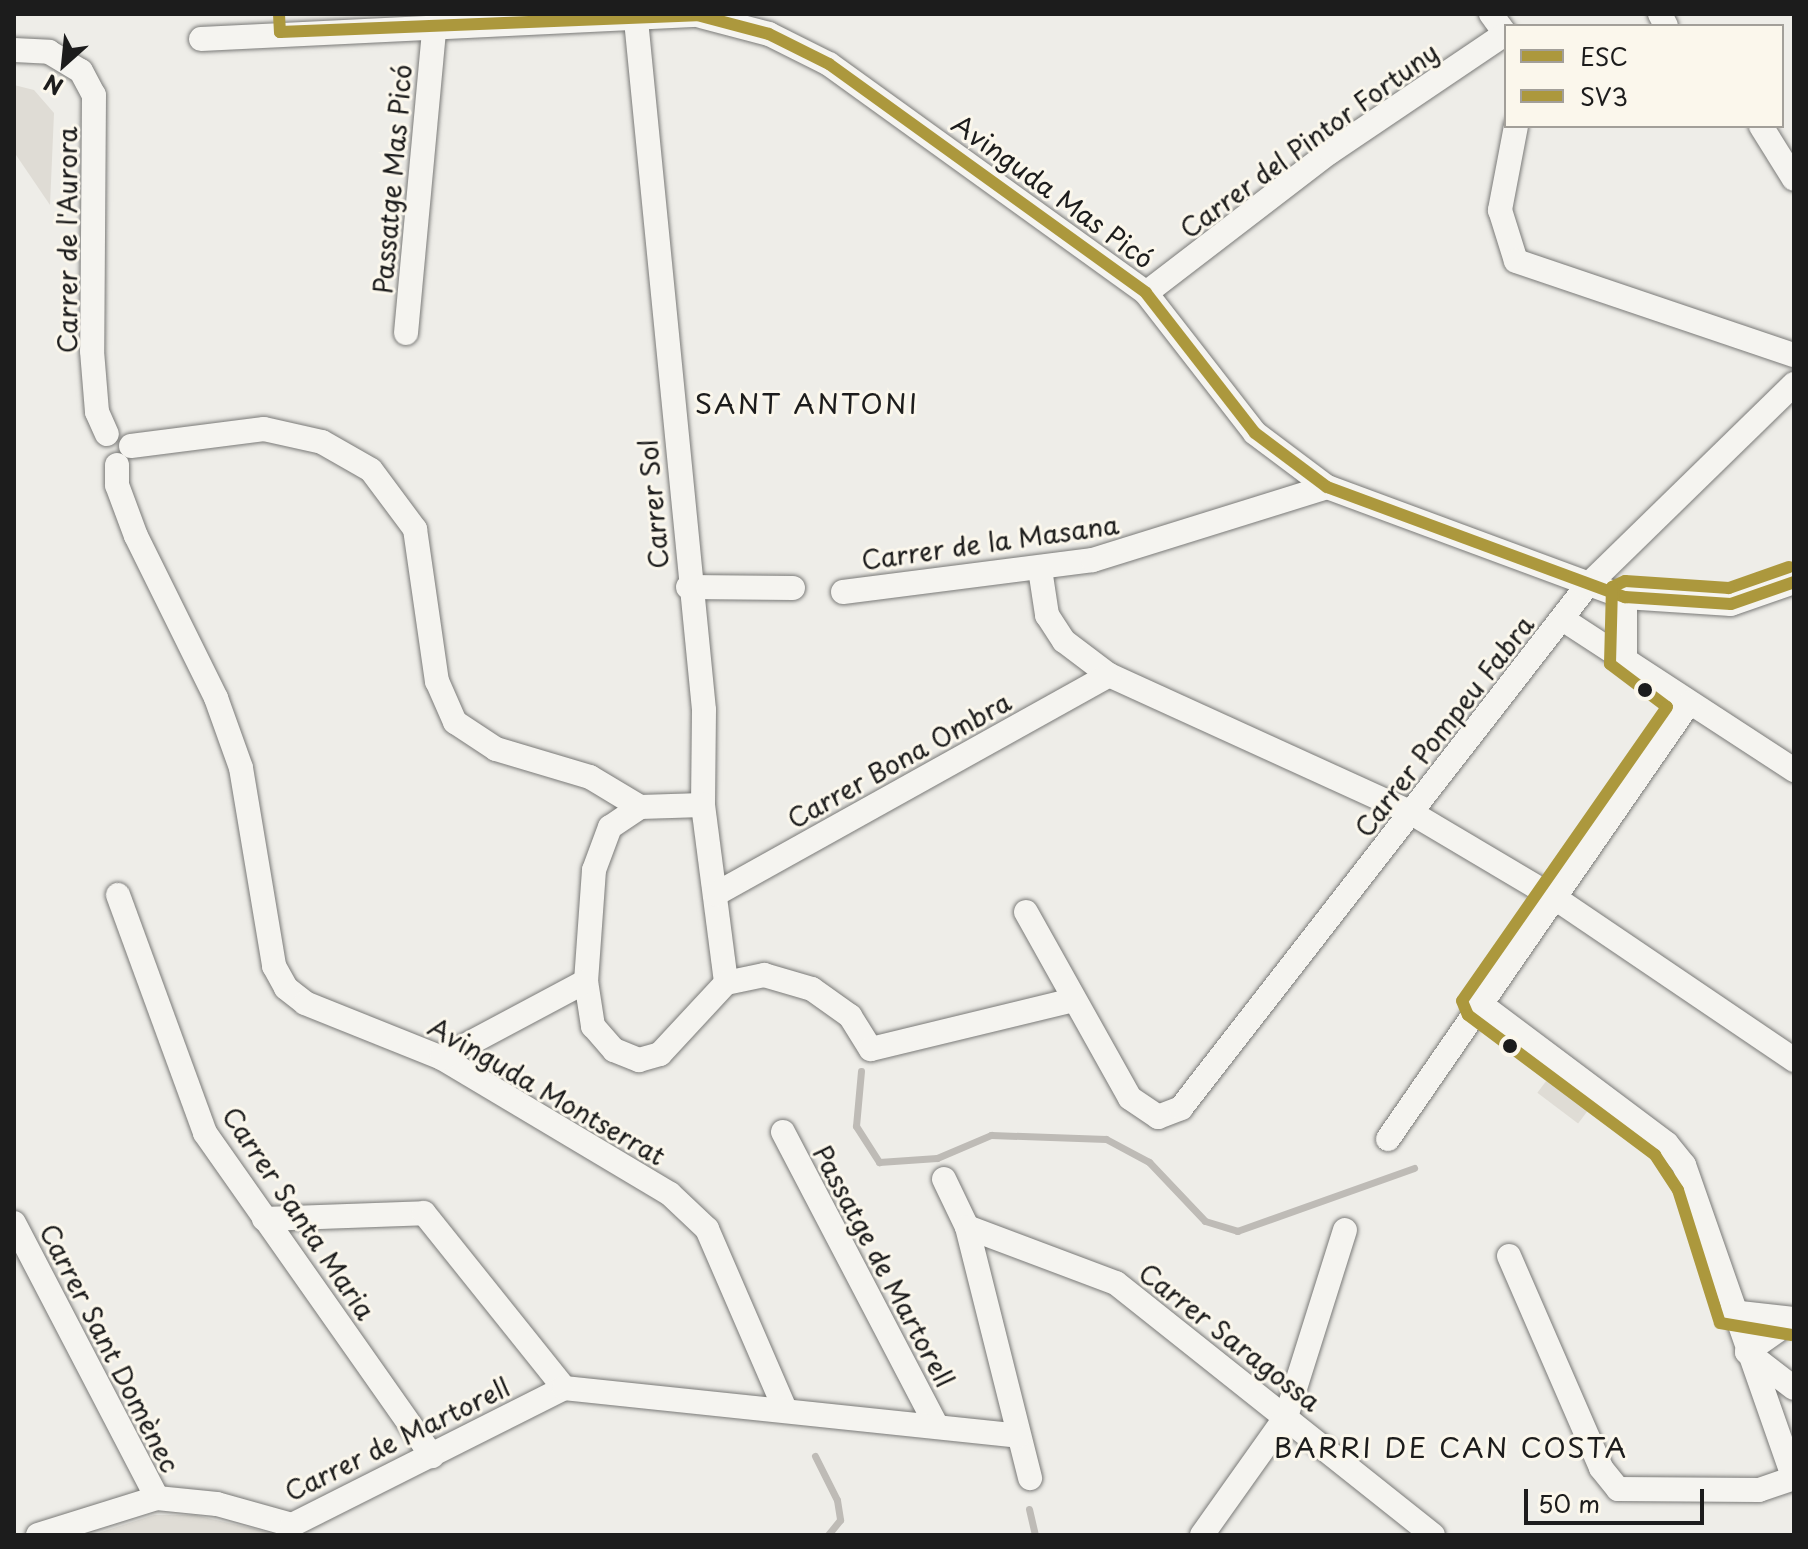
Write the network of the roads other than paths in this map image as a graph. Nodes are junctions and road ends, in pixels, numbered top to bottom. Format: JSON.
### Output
{"nodes":[{"id":1,"x":1491,"y":14,"type":"edge"},
{"id":2,"x":525,"y":20,"type":"edge"},
{"id":3,"x":636,"y":20,"type":"junction"},
{"id":4,"x":279,"y":23,"type":"edge"},
{"id":5,"x":434,"y":29,"type":"junction"},
{"id":6,"x":1504,"y":32,"type":"edge"},
{"id":7,"x":1504,"y":36,"type":"edge"},
{"id":8,"x":201,"y":39,"type":"dead end"},
{"id":9,"x":14,"y":50,"type":"edge"},
{"id":10,"x":1516,"y":128,"type":"edge"},
{"id":11,"x":1762,"y":128,"type":"edge"},
{"id":12,"x":1794,"y":179,"type":"edge"},
{"id":13,"x":1146,"y":293,"type":"junction"},
{"id":14,"x":406,"y":333,"type":"dead end"},
{"id":15,"x":1794,"y":355,"type":"edge"},
{"id":16,"x":1794,"y":384,"type":"edge"},
{"id":17,"x":124,"y":455,"type":"junction"},
{"id":18,"x":1327,"y":487,"type":"junction"},
{"id":19,"x":1040,"y":569,"type":"junction"},
{"id":20,"x":1794,"y":582,"type":"edge"},
{"id":21,"x":688,"y":587,"type":"junction"},
{"id":22,"x":1586,"y":587,"type":"junction"},
{"id":23,"x":793,"y":588,"type":"dead end"},
{"id":24,"x":843,"y":592,"type":"dead end"},
{"id":25,"x":1625,"y":597,"type":"junction"},
{"id":26,"x":1564,"y":620,"type":"junction"},
{"id":27,"x":1625,"y":658,"type":"junction"},
{"id":28,"x":1109,"y":675,"type":"junction"},
{"id":29,"x":1689,"y":703,"type":"junction"},
{"id":30,"x":1794,"y":770,"type":"edge"},
{"id":31,"x":703,"y":805,"type":"junction"},
{"id":32,"x":640,"y":807,"type":"junction"},
{"id":33,"x":1410,"y":812,"type":"junction"},
{"id":34,"x":716,"y":894,"type":"junction"},
{"id":35,"x":118,"y":895,"type":"dead end"},
{"id":36,"x":1555,"y":898,"type":"junction"},
{"id":37,"x":1026,"y":912,"type":"dead end"},
{"id":38,"x":586,"y":981,"type":"junction"},
{"id":39,"x":726,"y":983,"type":"junction"},
{"id":40,"x":1073,"y":1000,"type":"junction"},
{"id":41,"x":1478,"y":1002,"type":"junction"},
{"id":42,"x":442,"y":1058,"type":"junction"},
{"id":43,"x":1794,"y":1060,"type":"edge"},
{"id":44,"x":783,"y":1132,"type":"dead end"},
{"id":45,"x":1388,"y":1139,"type":"dead end"},
{"id":46,"x":944,"y":1179,"type":"dead end"},
{"id":47,"x":264,"y":1219,"type":"junction"},
{"id":48,"x":14,"y":1223,"type":"edge"},
{"id":49,"x":967,"y":1227,"type":"junction"},
{"id":50,"x":1345,"y":1230,"type":"dead end"},
{"id":51,"x":1509,"y":1256,"type":"dead end"},
{"id":52,"x":1731,"y":1312,"type":"junction"},
{"id":53,"x":1794,"y":1319,"type":"edge"},
{"id":54,"x":1747,"y":1352,"type":"junction"},
{"id":55,"x":564,"y":1388,"type":"junction"},
{"id":56,"x":1794,"y":1388,"type":"edge"},
{"id":57,"x":1794,"y":1396,"type":"edge"},
{"id":58,"x":1765,"y":1406,"type":"junction"},
{"id":59,"x":784,"y":1407,"type":"junction"},
{"id":60,"x":1286,"y":1417,"type":"junction"},
{"id":61,"x":936,"y":1425,"type":"junction"},
{"id":62,"x":1018,"y":1436,"type":"junction"},
{"id":63,"x":432,"y":1456,"type":"junction"},
{"id":64,"x":1030,"y":1478,"type":"dead end"},
{"id":65,"x":1793,"y":1479,"type":"edge"},
{"id":66,"x":157,"y":1498,"type":"junction"},
{"id":67,"x":298,"y":1530,"type":"edge"},
{"id":68,"x":38,"y":1535,"type":"edge"},
{"id":69,"x":1202,"y":1535,"type":"edge"},
{"id":70,"x":1433,"y":1535,"type":"edge"}],
"edges":[{"from":1,"to":6,"type":"street"},
{"from":2,"to":3,"type":"street","name":"Avinguda Mas Picó"},
{"from":2,"to":5,"type":"street","name":"Avinguda Mas Picó"},
{"from":3,"to":13,"type":"street","name":"Avinguda Mas Picó"},
{"from":3,"to":21,"type":"street","name":"Carrer Sol"},
{"from":4,"to":5,"type":"street","name":"Avinguda Mas Picó"},
{"from":4,"to":8,"type":"street","name":"Avinguda Mas Picó"},
{"from":5,"to":14,"type":"street","name":"Passatge Mas Picó"},
{"from":7,"to":13,"type":"street","name":"Carrer del Pintor Fortuny"},
{"from":9,"to":17,"type":"street","name":"Carrer de l'Aurora"},
{"from":10,"to":15,"type":"street"},
{"from":11,"to":12,"type":"street"},
{"from":13,"to":18,"type":"street","name":"Avinguda Mas Picó"},
{"from":16,"to":22,"type":"street","name":"Carrer Pompeu Fabra"},
{"from":17,"to":32,"type":"street"},
{"from":17,"to":42,"type":"street","name":"Avinguda Montserrat"},
{"from":18,"to":19,"type":"street","name":"Carrer de la Masana"},
{"from":18,"to":22,"type":"street","name":"Avinguda Mas Picó"},
{"from":19,"to":24,"type":"street","name":"Carrer de la Masana"},
{"from":19,"to":28,"type":"street"},
{"from":20,"to":25,"type":"street","name":"Avinguda Mas Picó"},
{"from":21,"to":23,"type":"street"},
{"from":21,"to":31,"type":"street","name":"Carrer Sol"},
{"from":22,"to":25,"type":"street","name":"Avinguda Mas Picó"},
{"from":22,"to":26,"type":"street","name":"Carrer Pompeu Fabra"},
{"from":25,"to":27,"type":"street"},
{"from":26,"to":27,"type":"street"},
{"from":26,"to":33,"type":"street","name":"Carrer Pompeu Fabra"},
{"from":27,"to":29,"type":"street"},
{"from":28,"to":33,"type":"street"},
{"from":28,"to":34,"type":"street","name":"Carrer Bona Ombra"},
{"from":29,"to":30,"type":"street"},
{"from":29,"to":36,"type":"street"},
{"from":31,"to":32,"type":"street"},
{"from":31,"to":34,"type":"street","name":"Carrer Sol"},
{"from":32,"to":38,"type":"street"},
{"from":33,"to":36,"type":"street"},
{"from":33,"to":40,"type":"street","name":"Carrer Pompeu Fabra"},
{"from":34,"to":39,"type":"street","name":"Carrer Sol"},
{"from":35,"to":47,"type":"street","name":"Carrer Santa Maria"},
{"from":36,"to":41,"type":"street"},
{"from":36,"to":43,"type":"street"},
{"from":37,"to":40,"type":"street"},
{"from":38,"to":39,"type":"street"},
{"from":38,"to":42,"type":"street"},
{"from":39,"to":40,"type":"street"},
{"from":41,"to":45,"type":"street"},
{"from":41,"to":52,"type":"street"},
{"from":42,"to":59,"type":"street","name":"Avinguda Montserrat"},
{"from":44,"to":61,"type":"street","name":"Passatge de Martorell"},
{"from":46,"to":49,"type":"street"},
{"from":47,"to":55,"type":"street"},
{"from":47,"to":63,"type":"street","name":"Carrer Santa Maria"},
{"from":48,"to":66,"type":"street","name":"Carrer Sant Domènec"},
{"from":49,"to":60,"type":"street","name":"Carrer Saragossa"},
{"from":49,"to":62,"type":"street"},
{"from":50,"to":60,"type":"street"},
{"from":51,"to":65,"type":"street"},
{"from":52,"to":53,"type":"street"},
{"from":52,"to":54,"type":"street"},
{"from":53,"to":54,"type":"street"},
{"from":54,"to":56,"type":"street"},
{"from":54,"to":58,"type":"street"},
{"from":55,"to":59,"type":"street"},
{"from":55,"to":63,"type":"street","name":"Carrer de Martorell"},
{"from":57,"to":58,"type":"street"},
{"from":58,"to":65,"type":"street"},
{"from":59,"to":61,"type":"street"},
{"from":60,"to":69,"type":"street"},
{"from":60,"to":70,"type":"street","name":"Carrer Saragossa"},
{"from":61,"to":62,"type":"street"},
{"from":62,"to":64,"type":"street"},
{"from":63,"to":67,"type":"street","name":"Carrer de Martorell"},
{"from":66,"to":67,"type":"street","name":"Carrer de Martorell"},
{"from":66,"to":68,"type":"street","name":"Carrer de Martorell"}]}
